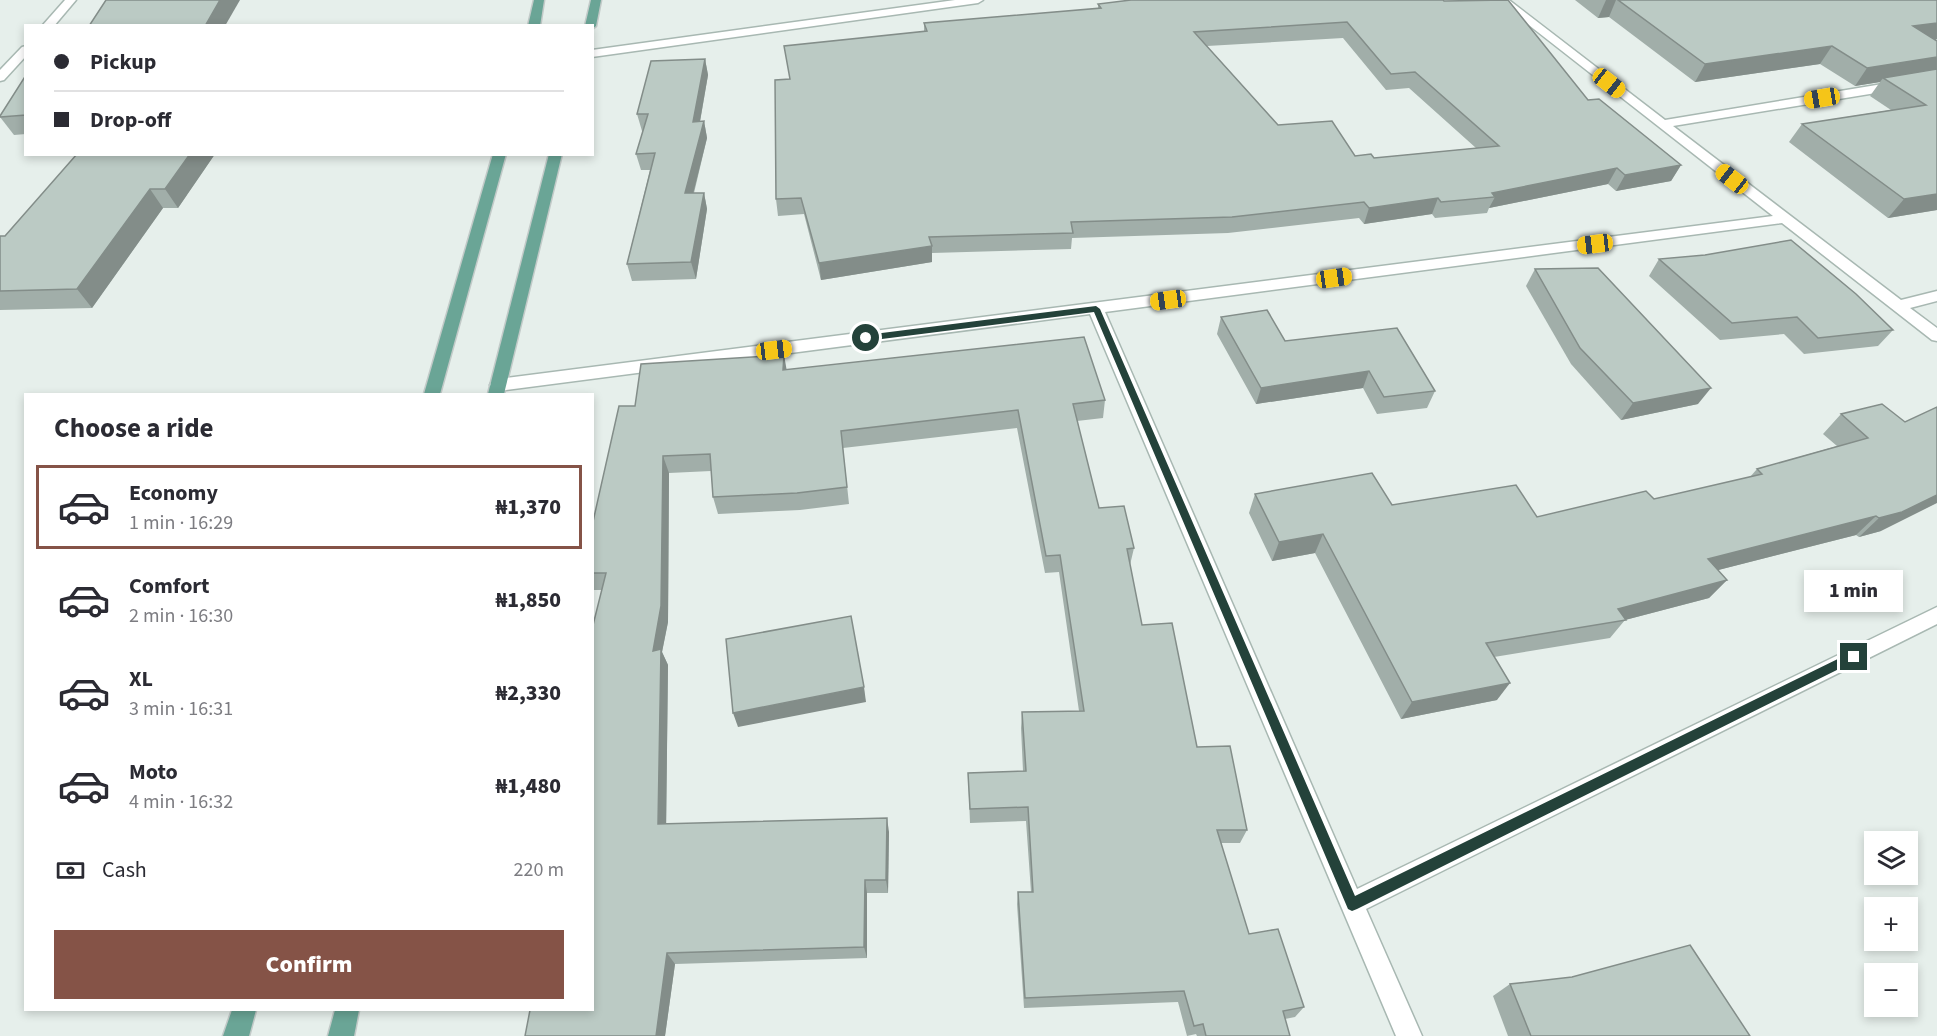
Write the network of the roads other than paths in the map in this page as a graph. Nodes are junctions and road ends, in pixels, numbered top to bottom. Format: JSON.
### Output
{"nodes":[{"id":1,"x":71,"y":0,"type":"edge"},
{"id":2,"x":539,"y":0,"type":"edge"},
{"id":3,"x":596,"y":0,"type":"edge"},
{"id":4,"x":978,"y":0,"type":"edge"},
{"id":5,"x":1502,"y":0,"type":"edge"},
{"id":6,"x":49,"y":24,"type":"edge"},
{"id":7,"x":534,"y":24,"type":"edge"},
{"id":8,"x":590,"y":24,"type":"edge"},
{"id":9,"x":24,"y":51,"type":"edge"},
{"id":10,"x":594,"y":54,"type":"edge"},
{"id":11,"x":0,"y":77,"type":"edge"},
{"id":12,"x":1937,"y":79,"type":"edge"},
{"id":13,"x":1662,"y":124,"type":"junction"},
{"id":14,"x":499,"y":156,"type":"edge"},
{"id":15,"x":556,"y":156,"type":"edge"},
{"id":16,"x":1784,"y":219,"type":"junction"},
{"id":17,"x":1937,"y":296,"type":"edge"},
{"id":18,"x":1898,"y":306,"type":"junction"},
{"id":19,"x":1096,"y":309,"type":"junction"},
{"id":20,"x":1937,"y":336,"type":"edge"},
{"id":21,"x":497,"y":390,"type":"edge"},
{"id":22,"x":432,"y":393,"type":"edge"},
{"id":23,"x":1937,"y":615,"type":"edge"},
{"id":24,"x":1352,"y":904,"type":"junction"},
{"id":25,"x":244,"y":1011,"type":"edge"},
{"id":26,"x":347,"y":1011,"type":"edge"},
{"id":27,"x":236,"y":1036,"type":"edge"},
{"id":28,"x":341,"y":1036,"type":"edge"},
{"id":29,"x":1409,"y":1036,"type":"edge"}],
"edges":[{"from":1,"to":6,"type":"street"},
{"from":2,"to":7,"type":"main road"},
{"from":3,"to":8,"type":"main road"},
{"from":4,"to":10,"type":"street"},
{"from":5,"to":13,"type":"street"},
{"from":9,"to":11,"type":"street"},
{"from":12,"to":13,"type":"street"},
{"from":13,"to":16,"type":"street"},
{"from":14,"to":22,"type":"main road"},
{"from":15,"to":21,"type":"main road"},
{"from":16,"to":18,"type":"street"},
{"from":16,"to":19,"type":"street"},
{"from":17,"to":18,"type":"street"},
{"from":18,"to":20,"type":"street"},
{"from":19,"to":21,"type":"street"},
{"from":19,"to":24,"type":"street"},
{"from":23,"to":24,"type":"street"},
{"from":24,"to":29,"type":"street"},
{"from":25,"to":27,"type":"main road"},
{"from":26,"to":28,"type":"main road"}]}
